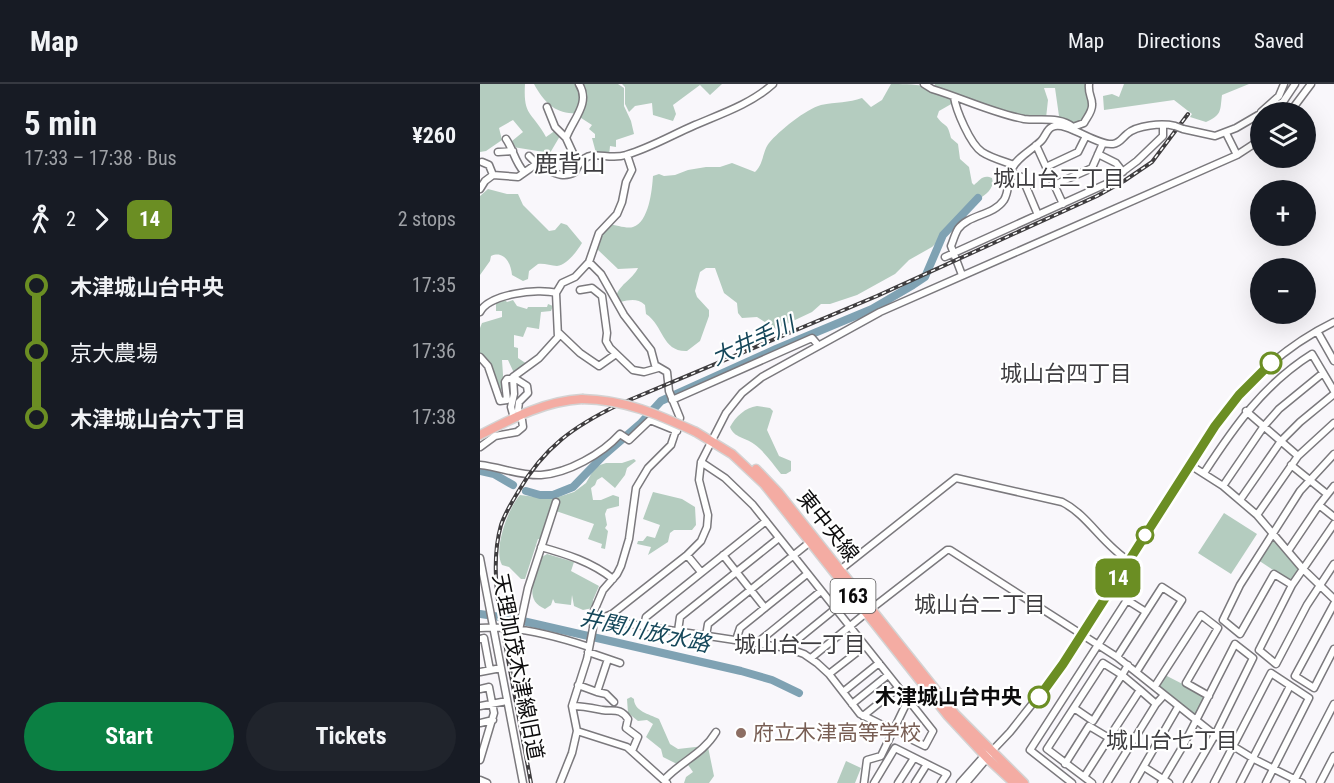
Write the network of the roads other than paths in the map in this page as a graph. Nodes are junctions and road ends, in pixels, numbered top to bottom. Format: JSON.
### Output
{"nodes":[{"id":1,"x":579,"y":84,"type":"edge"},
{"id":2,"x":773,"y":84,"type":"edge"},
{"id":3,"x":924,"y":84,"type":"edge"},
{"id":4,"x":1089,"y":84,"type":"edge"},
{"id":5,"x":1284,"y":84,"type":"edge"},
{"id":6,"x":1295,"y":84,"type":"edge"},
{"id":7,"x":1311,"y":84,"type":"edge"},
{"id":8,"x":954,"y":97,"type":"junction"},
{"id":9,"x":1274,"y":102,"type":"edge"},
{"id":10,"x":1283,"y":102,"type":"edge"},
{"id":11,"x":1298,"y":102,"type":"edge"},
{"id":12,"x":548,"y":107,"type":"dead end"},
{"id":13,"x":1250,"y":119,"type":"edge"},
{"id":14,"x":1163,"y":126,"type":"junction"},
{"id":15,"x":1073,"y":128,"type":"junction"},
{"id":16,"x":1226,"y":133,"type":"junction"},
{"id":17,"x":1086,"y":136,"type":"junction"},
{"id":18,"x":566,"y":138,"type":"junction"},
{"id":19,"x":506,"y":139,"type":"dead end"},
{"id":20,"x":1102,"y":143,"type":"junction"},
{"id":21,"x":1036,"y":145,"type":"junction"},
{"id":22,"x":1250,"y":147,"type":"edge"},
{"id":23,"x":513,"y":151,"type":"junction"},
{"id":24,"x":498,"y":152,"type":"dead end"},
{"id":25,"x":1098,"y":154,"type":"junction"},
{"id":26,"x":627,"y":155,"type":"junction"},
{"id":27,"x":1237,"y":155,"type":"junction"},
{"id":28,"x":529,"y":156,"type":"dead end"},
{"id":29,"x":482,"y":162,"type":"dead end"},
{"id":30,"x":578,"y":164,"type":"junction"},
{"id":31,"x":538,"y":165,"type":"junction"},
{"id":32,"x":1014,"y":165,"type":"junction"},
{"id":33,"x":1046,"y":167,"type":"junction"},
{"id":34,"x":524,"y":172,"type":"junction"},
{"id":35,"x":1123,"y":172,"type":"junction"},
{"id":36,"x":1010,"y":173,"type":"junction"},
{"id":37,"x":493,"y":175,"type":"junction"},
{"id":38,"x":1054,"y":185,"type":"junction"},
{"id":39,"x":480,"y":189,"type":"edge"},
{"id":40,"x":1062,"y":204,"type":"junction"},
{"id":41,"x":1038,"y":215,"type":"junction"},
{"id":42,"x":949,"y":255,"type":"junction"},
{"id":43,"x":589,"y":262,"type":"junction"},
{"id":44,"x":962,"y":275,"type":"junction"},
{"id":45,"x":580,"y":290,"type":"dead end"},
{"id":46,"x":556,"y":293,"type":"junction"},
{"id":47,"x":480,"y":313,"type":"edge"},
{"id":48,"x":480,"y":319,"type":"edge"},
{"id":49,"x":1334,"y":322,"type":"edge"},
{"id":50,"x":1317,"y":331,"type":"junction"},
{"id":51,"x":559,"y":333,"type":"junction"},
{"id":52,"x":565,"y":339,"type":"junction"},
{"id":53,"x":555,"y":341,"type":"junction"},
{"id":54,"x":818,"y":345,"type":"junction"},
{"id":55,"x":616,"y":354,"type":"junction"},
{"id":56,"x":480,"y":357,"type":"edge"},
{"id":57,"x":1334,"y":361,"type":"edge"},
{"id":58,"x":658,"y":368,"type":"junction"},
{"id":59,"x":1323,"y":373,"type":"junction"},
{"id":60,"x":513,"y":379,"type":"junction"},
{"id":61,"x":1334,"y":392,"type":"edge"},
{"id":62,"x":672,"y":400,"type":"junction"},
{"id":63,"x":1246,"y":411,"type":"junction"},
{"id":64,"x":518,"y":416,"type":"junction"},
{"id":65,"x":1334,"y":423,"type":"edge"},
{"id":66,"x":1264,"y":426,"type":"junction"},
{"id":67,"x":677,"y":431,"type":"junction"},
{"id":68,"x":480,"y":435,"type":"edge"},
{"id":69,"x":712,"y":440,"type":"junction"},
{"id":70,"x":1281,"y":441,"type":"junction"},
{"id":71,"x":480,"y":447,"type":"edge"},
{"id":72,"x":1334,"y":454,"type":"edge"},
{"id":73,"x":1298,"y":456,"type":"junction"},
{"id":74,"x":701,"y":462,"type":"junction"},
{"id":75,"x":480,"y":465,"type":"edge"},
{"id":76,"x":1190,"y":465,"type":"junction"},
{"id":77,"x":1291,"y":465,"type":"junction"},
{"id":78,"x":1204,"y":473,"type":"junction"},
{"id":79,"x":1309,"y":479,"type":"junction"},
{"id":80,"x":1223,"y":486,"type":"junction"},
{"id":81,"x":1334,"y":486,"type":"edge"},
{"id":82,"x":1327,"y":494,"type":"junction"},
{"id":83,"x":1240,"y":500,"type":"junction"},
{"id":84,"x":556,"y":502,"type":"dead end"},
{"id":85,"x":1319,"y":504,"type":"junction"},
{"id":86,"x":1257,"y":515,"type":"junction"},
{"id":87,"x":1334,"y":517,"type":"edge"},
{"id":88,"x":766,"y":521,"type":"junction"},
{"id":89,"x":1334,"y":524,"type":"edge"},
{"id":90,"x":1273,"y":534,"type":"junction"},
{"id":91,"x":779,"y":538,"type":"junction"},
{"id":92,"x":810,"y":542,"type":"junction"},
{"id":93,"x":541,"y":547,"type":"junction"},
{"id":94,"x":1288,"y":551,"type":"junction"},
{"id":95,"x":687,"y":555,"type":"junction"},
{"id":96,"x":723,"y":555,"type":"junction"},
{"id":97,"x":792,"y":555,"type":"junction"},
{"id":98,"x":480,"y":558,"type":"edge"},
{"id":99,"x":1129,"y":561,"type":"junction"},
{"id":100,"x":1334,"y":564,"type":"edge"},
{"id":101,"x":840,"y":570,"type":"junction"},
{"id":102,"x":1303,"y":570,"type":"junction"},
{"id":103,"x":701,"y":572,"type":"junction"},
{"id":104,"x":736,"y":572,"type":"junction"},
{"id":105,"x":807,"y":574,"type":"junction"},
{"id":106,"x":613,"y":579,"type":"junction"},
{"id":107,"x":1292,"y":585,"type":"junction"},
{"id":108,"x":1319,"y":586,"type":"junction"},
{"id":109,"x":751,"y":590,"type":"junction"},
{"id":110,"x":821,"y":591,"type":"junction"},
{"id":111,"x":1334,"y":599,"type":"edge"},
{"id":112,"x":1334,"y":604,"type":"edge"},
{"id":113,"x":765,"y":608,"type":"junction"},
{"id":114,"x":836,"y":609,"type":"junction"},
{"id":115,"x":869,"y":611,"type":"junction"},
{"id":116,"x":1146,"y":612,"type":"junction"},
{"id":117,"x":612,"y":614,"type":"junction"},
{"id":118,"x":593,"y":622,"type":"junction"},
{"id":119,"x":492,"y":624,"type":"junction"},
{"id":120,"x":644,"y":626,"type":"junction"},
{"id":121,"x":850,"y":627,"type":"junction"},
{"id":122,"x":480,"y":628,"type":"edge"},
{"id":123,"x":519,"y":629,"type":"junction"},
{"id":124,"x":678,"y":631,"type":"junction"},
{"id":125,"x":1082,"y":634,"type":"junction"},
{"id":126,"x":706,"y":636,"type":"junction"},
{"id":127,"x":480,"y":639,"type":"edge"},
{"id":128,"x":736,"y":640,"type":"junction"},
{"id":129,"x":757,"y":643,"type":"junction"},
{"id":130,"x":1098,"y":645,"type":"junction"},
{"id":131,"x":865,"y":646,"type":"junction"},
{"id":132,"x":589,"y":647,"type":"junction"},
{"id":133,"x":787,"y":648,"type":"junction"},
{"id":134,"x":1334,"y":649,"type":"edge"},
{"id":135,"x":483,"y":655,"type":"edge"},
{"id":136,"x":1118,"y":657,"type":"junction"},
{"id":137,"x":811,"y":658,"type":"junction"},
{"id":138,"x":608,"y":659,"type":"junction"},
{"id":139,"x":620,"y":663,"type":"dead end"},
{"id":140,"x":879,"y":663,"type":"junction"},
{"id":141,"x":1128,"y":665,"type":"junction"},
{"id":142,"x":501,"y":668,"type":"junction"},
{"id":143,"x":490,"y":670,"type":"junction"},
{"id":144,"x":1137,"y":671,"type":"junction"},
{"id":145,"x":480,"y":672,"type":"edge"},
{"id":146,"x":829,"y":674,"type":"junction"},
{"id":147,"x":888,"y":675,"type":"junction"},
{"id":148,"x":1122,"y":675,"type":"junction"},
{"id":149,"x":578,"y":685,"type":"junction"},
{"id":150,"x":1155,"y":686,"type":"junction"},
{"id":151,"x":1290,"y":686,"type":"junction"},
{"id":152,"x":898,"y":688,"type":"junction"},
{"id":153,"x":480,"y":689,"type":"edge"},
{"id":154,"x":1140,"y":690,"type":"junction"},
{"id":155,"x":597,"y":692,"type":"junction"},
{"id":156,"x":843,"y":692,"type":"junction"},
{"id":157,"x":1164,"y":695,"type":"junction"},
{"id":158,"x":1209,"y":696,"type":"junction"},
{"id":159,"x":908,"y":700,"type":"junction"},
{"id":160,"x":507,"y":701,"type":"junction"},
{"id":161,"x":614,"y":702,"type":"dead end"},
{"id":162,"x":492,"y":703,"type":"junction"},
{"id":163,"x":852,"y":704,"type":"junction"},
{"id":164,"x":1156,"y":704,"type":"junction"},
{"id":165,"x":1334,"y":704,"type":"edge"},
{"id":166,"x":480,"y":706,"type":"edge"},
{"id":167,"x":572,"y":706,"type":"junction"},
{"id":168,"x":1178,"y":707,"type":"junction"},
{"id":169,"x":1074,"y":708,"type":"junction"},
{"id":170,"x":863,"y":716,"type":"junction"},
{"id":171,"x":493,"y":720,"type":"junction"},
{"id":172,"x":1196,"y":722,"type":"junction"},
{"id":173,"x":480,"y":723,"type":"edge"},
{"id":174,"x":577,"y":731,"type":"junction"},
{"id":175,"x":893,"y":731,"type":"junction"},
{"id":176,"x":716,"y":732,"type":"dead end"},
{"id":177,"x":1215,"y":735,"type":"junction"},
{"id":178,"x":488,"y":738,"type":"junction"},
{"id":179,"x":480,"y":740,"type":"edge"},
{"id":180,"x":1131,"y":746,"type":"junction"},
{"id":181,"x":1233,"y":747,"type":"junction"},
{"id":182,"x":632,"y":751,"type":"junction"},
{"id":183,"x":988,"y":755,"type":"junction"},
{"id":184,"x":1334,"y":756,"type":"edge"},
{"id":185,"x":481,"y":757,"type":"edge"},
{"id":186,"x":914,"y":758,"type":"junction"},
{"id":187,"x":1254,"y":759,"type":"junction"},
{"id":188,"x":927,"y":764,"type":"junction"},
{"id":189,"x":1065,"y":764,"type":"junction"},
{"id":190,"x":1144,"y":767,"type":"junction"},
{"id":191,"x":1273,"y":769,"type":"junction"},
{"id":192,"x":1084,"y":777,"type":"junction"},
{"id":193,"x":480,"y":780,"type":"edge"},
{"id":194,"x":1294,"y":781,"type":"edge"},
{"id":195,"x":665,"y":782,"type":"edge"},
{"id":196,"x":1164,"y":782,"type":"edge"},
{"id":197,"x":488,"y":783,"type":"edge"},
{"id":198,"x":523,"y":783,"type":"edge"},
{"id":199,"x":560,"y":783,"type":"edge"},
{"id":200,"x":864,"y":783,"type":"edge"},
{"id":201,"x":874,"y":783,"type":"edge"},
{"id":202,"x":898,"y":783,"type":"edge"},
{"id":203,"x":915,"y":783,"type":"edge"},
{"id":204,"x":941,"y":783,"type":"edge"},
{"id":205,"x":960,"y":783,"type":"edge"},
{"id":206,"x":966,"y":783,"type":"edge"},
{"id":207,"x":1014,"y":783,"type":"edge"},
{"id":208,"x":1024,"y":783,"type":"edge"},
{"id":209,"x":1072,"y":783,"type":"edge"},
{"id":210,"x":1092,"y":783,"type":"edge"},
{"id":211,"x":1107,"y":783,"type":"edge"},
{"id":212,"x":1134,"y":783,"type":"edge"},
{"id":213,"x":1188,"y":783,"type":"edge"},
{"id":214,"x":1214,"y":783,"type":"edge"},
{"id":215,"x":1240,"y":783,"type":"edge"},
{"id":216,"x":1266,"y":783,"type":"edge"},
{"id":217,"x":1302,"y":783,"type":"edge"},
{"id":218,"x":1320,"y":783,"type":"edge"}],
"edges":[{"from":1,"to":18,"type":"street"},
{"from":2,"to":26,"type":"street"},
{"from":3,"to":8,"type":"street"},
{"from":4,"to":15,"type":"street"},
{"from":5,"to":9,"type":"street"},
{"from":6,"to":10,"type":"street"},
{"from":7,"to":11,"type":"street"},
{"from":8,"to":15,"type":"street"},
{"from":8,"to":32,"type":"street"},
{"from":12,"to":18,"type":"street"},
{"from":13,"to":16,"type":"street"},
{"from":14,"to":16,"type":"street","bridge":true},
{"from":14,"to":20,"type":"street"},
{"from":14,"to":35,"type":"street"},
{"from":15,"to":17,"type":"street"},
{"from":15,"to":21,"type":"street"},
{"from":16,"to":27,"type":"street"},
{"from":17,"to":20,"type":"street"},
{"from":17,"to":33,"type":"street"},
{"from":18,"to":30,"type":"street"},
{"from":19,"to":23,"type":"street"},
{"from":20,"to":25,"type":"street"},
{"from":21,"to":32,"type":"street"},
{"from":21,"to":33,"type":"street"},
{"from":22,"to":27,"type":"street"},
{"from":23,"to":24,"type":"street"},
{"from":23,"to":34,"type":"street"},
{"from":25,"to":35,"type":"street"},
{"from":25,"to":38,"type":"street"},
{"from":26,"to":30,"type":"street"},
{"from":26,"to":43,"type":"street"},
{"from":27,"to":44,"type":"street"},
{"from":28,"to":31,"type":"street"},
{"from":29,"to":37,"type":"street"},
{"from":30,"to":31,"type":"street"},
{"from":31,"to":34,"type":"street"},
{"from":32,"to":36,"type":"street"},
{"from":33,"to":38,"type":"street"},
{"from":34,"to":37,"type":"street"},
{"from":35,"to":40,"type":"street"},
{"from":36,"to":41,"type":"street"},
{"from":36,"to":42,"type":"street"},
{"from":37,"to":39,"type":"street"},
{"from":38,"to":40,"type":"street"},
{"from":40,"to":41,"type":"street"},
{"from":41,"to":42,"type":"street"},
{"from":42,"to":44,"type":"street"},
{"from":43,"to":46,"type":"street"},
{"from":43,"to":58,"type":"street"},
{"from":44,"to":54,"type":"street"},
{"from":45,"to":55,"type":"street"},
{"from":46,"to":47,"type":"street"},
{"from":46,"to":51,"type":"street"},
{"from":47,"to":48,"type":"street"},
{"from":49,"to":50,"type":"street"},
{"from":50,"to":57,"type":"street"},
{"from":50,"to":76,"type":"street"},
{"from":51,"to":52,"type":"street"},
{"from":51,"to":53,"type":"street"},
{"from":52,"to":53,"type":"street"},
{"from":52,"to":55,"type":"street"},
{"from":53,"to":60,"type":"street"},
{"from":54,"to":62,"type":"street"},
{"from":54,"to":69,"type":"street"},
{"from":55,"to":58,"type":"street"},
{"from":56,"to":60,"type":"street"},
{"from":58,"to":62,"type":"street"},
{"from":59,"to":61,"type":"street"},
{"from":59,"to":63,"type":"street"},
{"from":59,"to":66,"type":"street"},
{"from":60,"to":64,"type":"street"},
{"from":60,"to":64,"type":"street"},
{"from":61,"to":70,"type":"street"},
{"from":62,"to":67,"type":"street"},
{"from":63,"to":66,"type":"street"},
{"from":63,"to":78,"type":"street"},
{"from":64,"to":68,"type":"highway","name":"東中央線","number":"163"},
{"from":64,"to":69,"type":"highway","name":"東中央線","number":"163","bridge":true},
{"from":64,"to":71,"type":"street"},
{"from":65,"to":73,"type":"street"},
{"from":66,"to":70,"type":"street"},
{"from":66,"to":80,"type":"street"},
{"from":67,"to":75,"type":"street"},
{"from":67,"to":106,"type":"street"},
{"from":69,"to":74,"type":"street"},
{"from":69,"to":92,"type":"highway","name":"東中央線","number":"163"},
{"from":69,"to":101,"type":"highway","name":"東中央線","number":"163"},
{"from":70,"to":73,"type":"street"},
{"from":70,"to":83,"type":"street"},
{"from":72,"to":79,"type":"street"},
{"from":73,"to":77,"type":"street"},
{"from":74,"to":88,"type":"street"},
{"from":74,"to":95,"type":"street"},
{"from":76,"to":78,"type":"street"},
{"from":76,"to":99,"type":"street"},
{"from":77,"to":79,"type":"street"},
{"from":77,"to":86,"type":"street"},
{"from":78,"to":80,"type":"street"},
{"from":79,"to":82,"type":"street"},
{"from":79,"to":90,"type":"street"},
{"from":80,"to":83,"type":"street"},
{"from":81,"to":82,"type":"street"},
{"from":82,"to":85,"type":"street"},
{"from":83,"to":86,"type":"street"},
{"from":84,"to":93,"type":"street"},
{"from":85,"to":87,"type":"street"},
{"from":85,"to":94,"type":"street"},
{"from":86,"to":90,"type":"street"},
{"from":88,"to":91,"type":"street"},
{"from":88,"to":96,"type":"street"},
{"from":89,"to":102,"type":"street"},
{"from":90,"to":94,"type":"street"},
{"from":90,"to":107,"type":"street"},
{"from":91,"to":97,"type":"street"},
{"from":91,"to":104,"type":"street"},
{"from":92,"to":97,"type":"street"},
{"from":92,"to":115,"type":"highway","name":"東中央線","number":"163"},
{"from":93,"to":106,"type":"street"},
{"from":93,"to":123,"type":"street"},
{"from":94,"to":102,"type":"street"},
{"from":95,"to":103,"type":"street"},
{"from":95,"to":117,"type":"street"},
{"from":96,"to":103,"type":"street"},
{"from":96,"to":104,"type":"street"},
{"from":97,"to":105,"type":"street"},
{"from":97,"to":109,"type":"street"},
{"from":98,"to":119,"type":"street","name":"天理加茂木津線旧道"},
{"from":99,"to":101,"type":"street"},
{"from":99,"to":125,"type":"street"},
{"from":100,"to":108,"type":"street"},
{"from":101,"to":115,"type":"highway","name":"東中央線","number":"163"},
{"from":102,"to":107,"type":"street"},
{"from":102,"to":108,"type":"street"},
{"from":103,"to":120,"type":"street"},
{"from":104,"to":109,"type":"street"},
{"from":104,"to":124,"type":"street"},
{"from":105,"to":110,"type":"street"},
{"from":105,"to":113,"type":"street"},
{"from":106,"to":118,"type":"street"},
{"from":107,"to":108,"type":"street"},
{"from":108,"to":111,"type":"street"},
{"from":109,"to":113,"type":"street"},
{"from":109,"to":126,"type":"street"},
{"from":110,"to":114,"type":"street"},
{"from":110,"to":129,"type":"street"},
{"from":112,"to":134,"type":"street"},
{"from":113,"to":128,"type":"street"},
{"from":114,"to":121,"type":"street"},
{"from":114,"to":133,"type":"street"},
{"from":115,"to":121,"type":"street"},
{"from":115,"to":125,"type":"street"},
{"from":115,"to":183,"type":"highway","name":"東中央線","number":"163"},
{"from":116,"to":130,"type":"street"},
{"from":116,"to":136,"type":"street"},
{"from":116,"to":144,"type":"street"},
{"from":117,"to":118,"type":"street"},
{"from":117,"to":120,"type":"street"},
{"from":118,"to":132,"type":"street"},
{"from":119,"to":122,"type":"street"},
{"from":119,"to":123,"type":"street"},
{"from":119,"to":142,"type":"street","name":"天理加茂木津線旧道"},
{"from":120,"to":124,"type":"street"},
{"from":121,"to":131,"type":"street"},
{"from":121,"to":137,"type":"street"},
{"from":123,"to":132,"type":"street"},
{"from":124,"to":126,"type":"street"},
{"from":125,"to":130,"type":"street"},
{"from":125,"to":183,"type":"street"},
{"from":126,"to":128,"type":"street"},
{"from":127,"to":135,"type":"street"},
{"from":128,"to":129,"type":"street"},
{"from":129,"to":133,"type":"street"},
{"from":130,"to":136,"type":"street"},
{"from":130,"to":209,"type":"street"},
{"from":131,"to":140,"type":"street"},
{"from":131,"to":146,"type":"street"},
{"from":132,"to":138,"type":"street"},
{"from":132,"to":149,"type":"street"},
{"from":133,"to":137,"type":"street"},
{"from":135,"to":143,"type":"street"},
{"from":136,"to":141,"type":"street"},
{"from":137,"to":146,"type":"street"},
{"from":138,"to":139,"type":"street"},
{"from":138,"to":155,"type":"street"},
{"from":140,"to":147,"type":"street"},
{"from":140,"to":156,"type":"street"},
{"from":141,"to":144,"type":"street"},
{"from":141,"to":148,"type":"street"},
{"from":142,"to":143,"type":"street"},
{"from":142,"to":160,"type":"street","name":"天理加茂木津線旧道"},
{"from":143,"to":145,"type":"street"},
{"from":144,"to":150,"type":"street"},
{"from":146,"to":156,"type":"street"},
{"from":147,"to":152,"type":"street"},
{"from":147,"to":163,"type":"street"},
{"from":148,"to":154,"type":"street"},
{"from":148,"to":169,"type":"street"},
{"from":148,"to":169,"type":"street"},
{"from":149,"to":155,"type":"street"},
{"from":149,"to":167,"type":"street"},
{"from":150,"to":157,"type":"street"},
{"from":150,"to":158,"type":"street"},
{"from":151,"to":181,"type":"street"},
{"from":151,"to":187,"type":"street"},
{"from":151,"to":191,"type":"street"},
{"from":152,"to":159,"type":"street"},
{"from":152,"to":170,"type":"street"},
{"from":153,"to":162,"type":"street"},
{"from":154,"to":164,"type":"street"},
{"from":154,"to":180,"type":"street"},
{"from":155,"to":161,"type":"street"},
{"from":156,"to":163,"type":"street"},
{"from":157,"to":164,"type":"street"},
{"from":157,"to":168,"type":"street"},
{"from":158,"to":172,"type":"street"},
{"from":158,"to":177,"type":"street"},
{"from":159,"to":175,"type":"street"},
{"from":159,"to":175,"type":"street"},
{"from":160,"to":162,"type":"street"},
{"from":160,"to":198,"type":"street","name":"天理加茂木津線旧道"},
{"from":162,"to":166,"type":"street"},
{"from":162,"to":171,"type":"street"},
{"from":163,"to":170,"type":"street"},
{"from":164,"to":180,"type":"street"},
{"from":165,"to":194,"type":"street"},
{"from":167,"to":174,"type":"street"},
{"from":167,"to":182,"type":"street"},
{"from":168,"to":172,"type":"street"},
{"from":168,"to":190,"type":"street"},
{"from":169,"to":189,"type":"street"},
{"from":170,"to":175,"type":"street"},
{"from":171,"to":173,"type":"street"},
{"from":171,"to":178,"type":"street"},
{"from":172,"to":177,"type":"street"},
{"from":172,"to":196,"type":"street"},
{"from":174,"to":182,"type":"street"},
{"from":174,"to":199,"type":"street"},
{"from":175,"to":200,"type":"street"},
{"from":176,"to":195,"type":"street"},
{"from":177,"to":181,"type":"street"},
{"from":177,"to":213,"type":"street"},
{"from":178,"to":179,"type":"street"},
{"from":178,"to":185,"type":"street"},
{"from":180,"to":211,"type":"street"},
{"from":181,"to":187,"type":"street"},
{"from":181,"to":214,"type":"street"},
{"from":182,"to":195,"type":"street"},
{"from":183,"to":205,"type":"street"},
{"from":183,"to":206,"type":"street"},
{"from":183,"to":207,"type":"highway","name":"東中央線","number":"163"},
{"from":183,"to":208,"type":"highway","name":"東中央線","number":"163"},
{"from":184,"to":218,"type":"street"},
{"from":186,"to":188,"type":"street"},
{"from":186,"to":201,"type":"street"},
{"from":186,"to":202,"type":"street"},
{"from":187,"to":191,"type":"street"},
{"from":187,"to":215,"type":"street"},
{"from":188,"to":203,"type":"street"},
{"from":188,"to":204,"type":"street"},
{"from":189,"to":192,"type":"street"},
{"from":189,"to":192,"type":"street"},
{"from":190,"to":196,"type":"street"},
{"from":190,"to":212,"type":"street"},
{"from":191,"to":194,"type":"street"},
{"from":191,"to":216,"type":"street"},
{"from":192,"to":210,"type":"street"},
{"from":193,"to":197,"type":"street"},
{"from":194,"to":217,"type":"street"}]}
